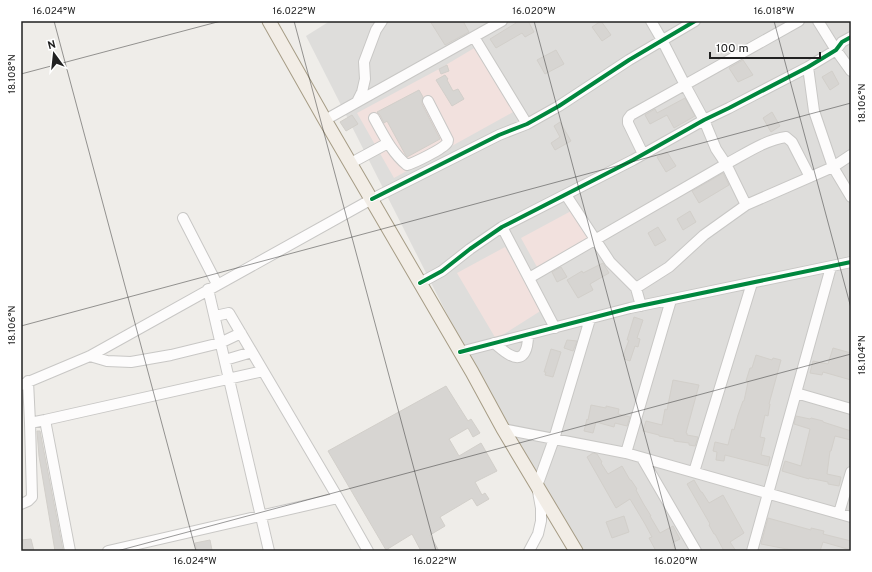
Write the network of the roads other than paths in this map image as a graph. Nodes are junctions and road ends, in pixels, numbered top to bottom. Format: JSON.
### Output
{"nodes":[{"id":1,"x":270,"y":21,"type":"edge"},
{"id":2,"x":382,"y":21,"type":"edge"},
{"id":3,"x":502,"y":21,"type":"edge"},
{"id":4,"x":651,"y":21,"type":"edge"},
{"id":5,"x":695,"y":21,"type":"edge"},
{"id":6,"x":799,"y":21,"type":"edge"},
{"id":7,"x":818,"y":21,"type":"edge"},
{"id":8,"x":474,"y":37,"type":"junction"},
{"id":9,"x":851,"y":37,"type":"edge"},
{"id":10,"x":662,"y":40,"type":"junction"},
{"id":11,"x":836,"y":50,"type":"junction"},
{"id":12,"x":808,"y":67,"type":"junction"},
{"id":13,"x":851,"y":71,"type":"edge"},
{"id":14,"x":685,"y":85,"type":"junction"},
{"id":15,"x":428,"y":101,"type":"dead end"},
{"id":16,"x":357,"y":102,"type":"junction"},
{"id":17,"x":374,"y":118,"type":"dead end"},
{"id":18,"x":325,"y":120,"type":"junction"},
{"id":19,"x":704,"y":120,"type":"junction"},
{"id":20,"x":527,"y":124,"type":"junction"},
{"id":21,"x":388,"y":143,"type":"junction"},
{"id":22,"x":643,"y":154,"type":"junction"},
{"id":23,"x":851,"y":155,"type":"edge"},
{"id":24,"x":351,"y":164,"type":"junction"},
{"id":25,"x":726,"y":164,"type":"junction"},
{"id":26,"x":834,"y":167,"type":"junction"},
{"id":27,"x":810,"y":177,"type":"junction"},
{"id":28,"x":566,"y":195,"type":"junction"},
{"id":29,"x":851,"y":197,"type":"edge"},
{"id":30,"x":372,"y":199,"type":"junction"},
{"id":31,"x":746,"y":205,"type":"junction"},
{"id":32,"x":183,"y":218,"type":"dead end"},
{"id":33,"x":502,"y":227,"type":"junction"},
{"id":34,"x":595,"y":240,"type":"junction"},
{"id":35,"x":851,"y":262,"type":"edge"},
{"id":36,"x":831,"y":267,"type":"junction"},
{"id":37,"x":529,"y":278,"type":"junction"},
{"id":38,"x":420,"y":283,"type":"junction"},
{"id":39,"x":752,"y":283,"type":"junction"},
{"id":40,"x":213,"y":287,"type":"junction"},
{"id":41,"x":636,"y":288,"type":"junction"},
{"id":42,"x":672,"y":300,"type":"junction"},
{"id":43,"x":641,"y":306,"type":"junction"},
{"id":44,"x":215,"y":316,"type":"junction"},
{"id":45,"x":590,"y":319,"type":"junction"},
{"id":46,"x":555,"y":328,"type":"junction"},
{"id":47,"x":241,"y":333,"type":"junction"},
{"id":48,"x":528,"y":335,"type":"junction"},
{"id":49,"x":220,"y":343,"type":"junction"},
{"id":50,"x":494,"y":343,"type":"junction"},
{"id":51,"x":252,"y":352,"type":"junction"},
{"id":52,"x":460,"y":352,"type":"junction"},
{"id":53,"x":90,"y":356,"type":"junction"},
{"id":54,"x":225,"y":360,"type":"junction"},
{"id":55,"x":263,"y":371,"type":"junction"},
{"id":56,"x":229,"y":379,"type":"junction"},
{"id":57,"x":25,"y":383,"type":"edge"},
{"id":58,"x":796,"y":393,"type":"junction"},
{"id":59,"x":851,"y":409,"type":"edge"},
{"id":60,"x":45,"y":420,"type":"junction"},
{"id":61,"x":30,"y":423,"type":"junction"},
{"id":62,"x":503,"y":429,"type":"junction"},
{"id":63,"x":554,"y":440,"type":"junction"},
{"id":64,"x":626,"y":453,"type":"junction"},
{"id":65,"x":642,"y":458,"type":"junction"},
{"id":66,"x":694,"y":472,"type":"junction"},
{"id":67,"x":851,"y":472,"type":"edge"},
{"id":68,"x":538,"y":486,"type":"junction"},
{"id":69,"x":768,"y":493,"type":"junction"},
{"id":70,"x":338,"y":498,"type":"junction"},
{"id":71,"x":21,"y":504,"type":"edge"},
{"id":72,"x":838,"y":513,"type":"junction"},
{"id":73,"x":261,"y":516,"type":"junction"},
{"id":74,"x":851,"y":517,"type":"edge"},
{"id":75,"x":70,"y":551,"type":"edge"},
{"id":76,"x":108,"y":551,"type":"edge"},
{"id":77,"x":269,"y":551,"type":"edge"},
{"id":78,"x":368,"y":551,"type":"edge"},
{"id":79,"x":530,"y":551,"type":"edge"},
{"id":80,"x":576,"y":551,"type":"edge"},
{"id":81,"x":696,"y":551,"type":"edge"},
{"id":82,"x":752,"y":551,"type":"edge"}],
"edges":[{"from":1,"to":18,"type":"main road"},
{"from":2,"to":16,"type":"street"},
{"from":3,"to":8,"type":"street"},
{"from":4,"to":10,"type":"street"},
{"from":5,"to":10,"type":"street"},
{"from":6,"to":14,"type":"street"},
{"from":7,"to":11,"type":"street"},
{"from":8,"to":16,"type":"street"},
{"from":8,"to":20,"type":"street"},
{"from":9,"to":11,"type":"street"},
{"from":10,"to":14,"type":"street"},
{"from":10,"to":20,"type":"street"},
{"from":11,"to":12,"type":"street"},
{"from":11,"to":13,"type":"street"},
{"from":12,"to":19,"type":"street"},
{"from":12,"to":26,"type":"street"},
{"from":14,"to":19,"type":"street"},
{"from":14,"to":22,"type":"street"},
{"from":15,"to":21,"type":"street"},
{"from":16,"to":18,"type":"street"},
{"from":17,"to":21,"type":"street"},
{"from":18,"to":24,"type":"main road"},
{"from":19,"to":22,"type":"street"},
{"from":19,"to":25,"type":"street"},
{"from":20,"to":30,"type":"street"},
{"from":21,"to":24,"type":"street"},
{"from":22,"to":28,"type":"street"},
{"from":23,"to":26,"type":"street"},
{"from":24,"to":30,"type":"main road"},
{"from":25,"to":27,"type":"street"},
{"from":25,"to":31,"type":"street"},
{"from":25,"to":34,"type":"street"},
{"from":26,"to":27,"type":"street"},
{"from":26,"to":29,"type":"street"},
{"from":27,"to":31,"type":"street"},
{"from":28,"to":33,"type":"street"},
{"from":28,"to":34,"type":"street"},
{"from":30,"to":38,"type":"main road"},
{"from":30,"to":40,"type":"street"},
{"from":31,"to":41,"type":"street"},
{"from":32,"to":40,"type":"street"},
{"from":33,"to":37,"type":"street"},
{"from":33,"to":38,"type":"street"},
{"from":34,"to":37,"type":"street"},
{"from":34,"to":41,"type":"street"},
{"from":35,"to":36,"type":"street"},
{"from":36,"to":39,"type":"street"},
{"from":36,"to":58,"type":"street"},
{"from":37,"to":46,"type":"street"},
{"from":38,"to":52,"type":"main road"},
{"from":39,"to":42,"type":"street"},
{"from":39,"to":66,"type":"street"},
{"from":40,"to":44,"type":"street"},
{"from":40,"to":53,"type":"street"},
{"from":41,"to":43,"type":"street"},
{"from":42,"to":43,"type":"street"},
{"from":42,"to":64,"type":"street"},
{"from":43,"to":45,"type":"street"},
{"from":44,"to":47,"type":"street"},
{"from":44,"to":49,"type":"street"},
{"from":45,"to":46,"type":"street"},
{"from":45,"to":63,"type":"street"},
{"from":46,"to":48,"type":"street"},
{"from":47,"to":49,"type":"street"},
{"from":47,"to":51,"type":"street"},
{"from":48,"to":50,"type":"street"},
{"from":48,"to":50,"type":"street"},
{"from":49,"to":53,"type":"street"},
{"from":49,"to":54,"type":"street"},
{"from":50,"to":52,"type":"street"},
{"from":51,"to":54,"type":"street"},
{"from":51,"to":55,"type":"street"},
{"from":52,"to":62,"type":"main road"},
{"from":53,"to":57,"type":"street"},
{"from":54,"to":56,"type":"street"},
{"from":55,"to":56,"type":"street"},
{"from":55,"to":70,"type":"street"},
{"from":56,"to":60,"type":"street"},
{"from":56,"to":73,"type":"street"},
{"from":57,"to":61,"type":"street"},
{"from":58,"to":59,"type":"street"},
{"from":58,"to":69,"type":"street"},
{"from":60,"to":61,"type":"street"},
{"from":60,"to":75,"type":"street"},
{"from":61,"to":71,"type":"street"},
{"from":62,"to":63,"type":"street"},
{"from":62,"to":68,"type":"main road"},
{"from":63,"to":64,"type":"street"},
{"from":63,"to":68,"type":"street"},
{"from":64,"to":65,"type":"street"},
{"from":65,"to":66,"type":"street"},
{"from":65,"to":81,"type":"street"},
{"from":66,"to":69,"type":"street"},
{"from":67,"to":72,"type":"street"},
{"from":68,"to":79,"type":"street"},
{"from":68,"to":80,"type":"main road"},
{"from":69,"to":72,"type":"street"},
{"from":69,"to":82,"type":"street"},
{"from":70,"to":73,"type":"street"},
{"from":70,"to":78,"type":"street"},
{"from":72,"to":74,"type":"street"},
{"from":73,"to":76,"type":"street"},
{"from":73,"to":77,"type":"street"}]}
